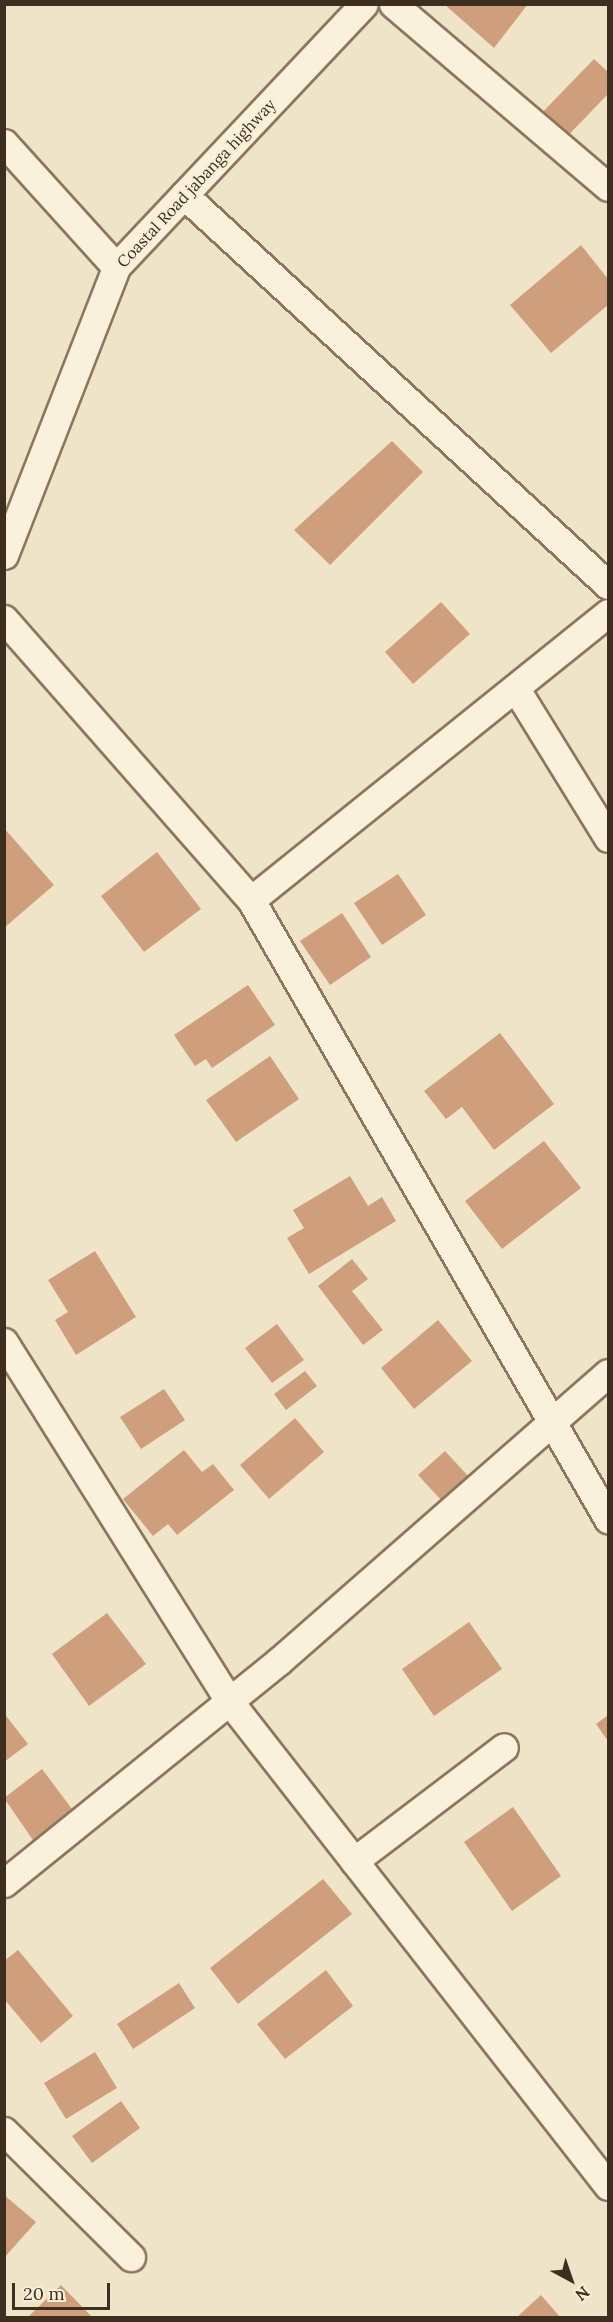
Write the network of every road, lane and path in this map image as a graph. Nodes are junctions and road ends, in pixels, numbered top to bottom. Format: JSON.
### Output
{"nodes":[{"id":1,"x":364,"y":4,"type":"edge"},
{"id":2,"x":393,"y":4,"type":"edge"},
{"id":3,"x":4,"y":143,"type":"edge"},
{"id":4,"x":609,"y":187,"type":"edge"},
{"id":5,"x":184,"y":195,"type":"junction"},
{"id":6,"x":116,"y":267,"type":"junction"},
{"id":7,"x":4,"y":555,"type":"edge"},
{"id":8,"x":609,"y":585,"type":"edge"},
{"id":9,"x":609,"y":613,"type":"edge"},
{"id":10,"x":4,"y":620,"type":"edge"},
{"id":11,"x":516,"y":689,"type":"junction"},
{"id":12,"x":609,"y":838,"type":"edge"},
{"id":13,"x":251,"y":900,"type":"junction"},
{"id":14,"x":4,"y":1342,"type":"edge"},
{"id":15,"x":609,"y":1373,"type":"edge"},
{"id":16,"x":553,"y":1420,"type":"junction"},
{"id":17,"x":609,"y":1519,"type":"edge"},
{"id":18,"x":230,"y":1702,"type":"junction"},
{"id":19,"x":504,"y":1747,"type":"dead end"},
{"id":20,"x":354,"y":1861,"type":"junction"},
{"id":21,"x":4,"y":1883,"type":"edge"},
{"id":22,"x":4,"y":2131,"type":"edge"},
{"id":23,"x":609,"y":2186,"type":"edge"},
{"id":24,"x":131,"y":2257,"type":"dead end"}],
"edges":[{"from":1,"to":5,"type":"street","name":"Coastal Road jabanga highway"},
{"from":2,"to":4,"type":"street"},
{"from":3,"to":6,"type":"street"},
{"from":5,"to":6,"type":"street","name":"Coastal Road jabanga highway"},
{"from":5,"to":8,"type":"street"},
{"from":6,"to":7,"type":"street","name":"Coastal Road jabanga highway"},
{"from":9,"to":11,"type":"street"},
{"from":10,"to":13,"type":"street"},
{"from":11,"to":12,"type":"street"},
{"from":11,"to":13,"type":"street"},
{"from":13,"to":16,"type":"street"},
{"from":14,"to":18,"type":"street"},
{"from":15,"to":16,"type":"street"},
{"from":16,"to":17,"type":"street"},
{"from":16,"to":18,"type":"street"},
{"from":18,"to":20,"type":"street"},
{"from":18,"to":21,"type":"street"},
{"from":19,"to":20,"type":"street"},
{"from":20,"to":23,"type":"street"},
{"from":22,"to":24,"type":"street"}]}
